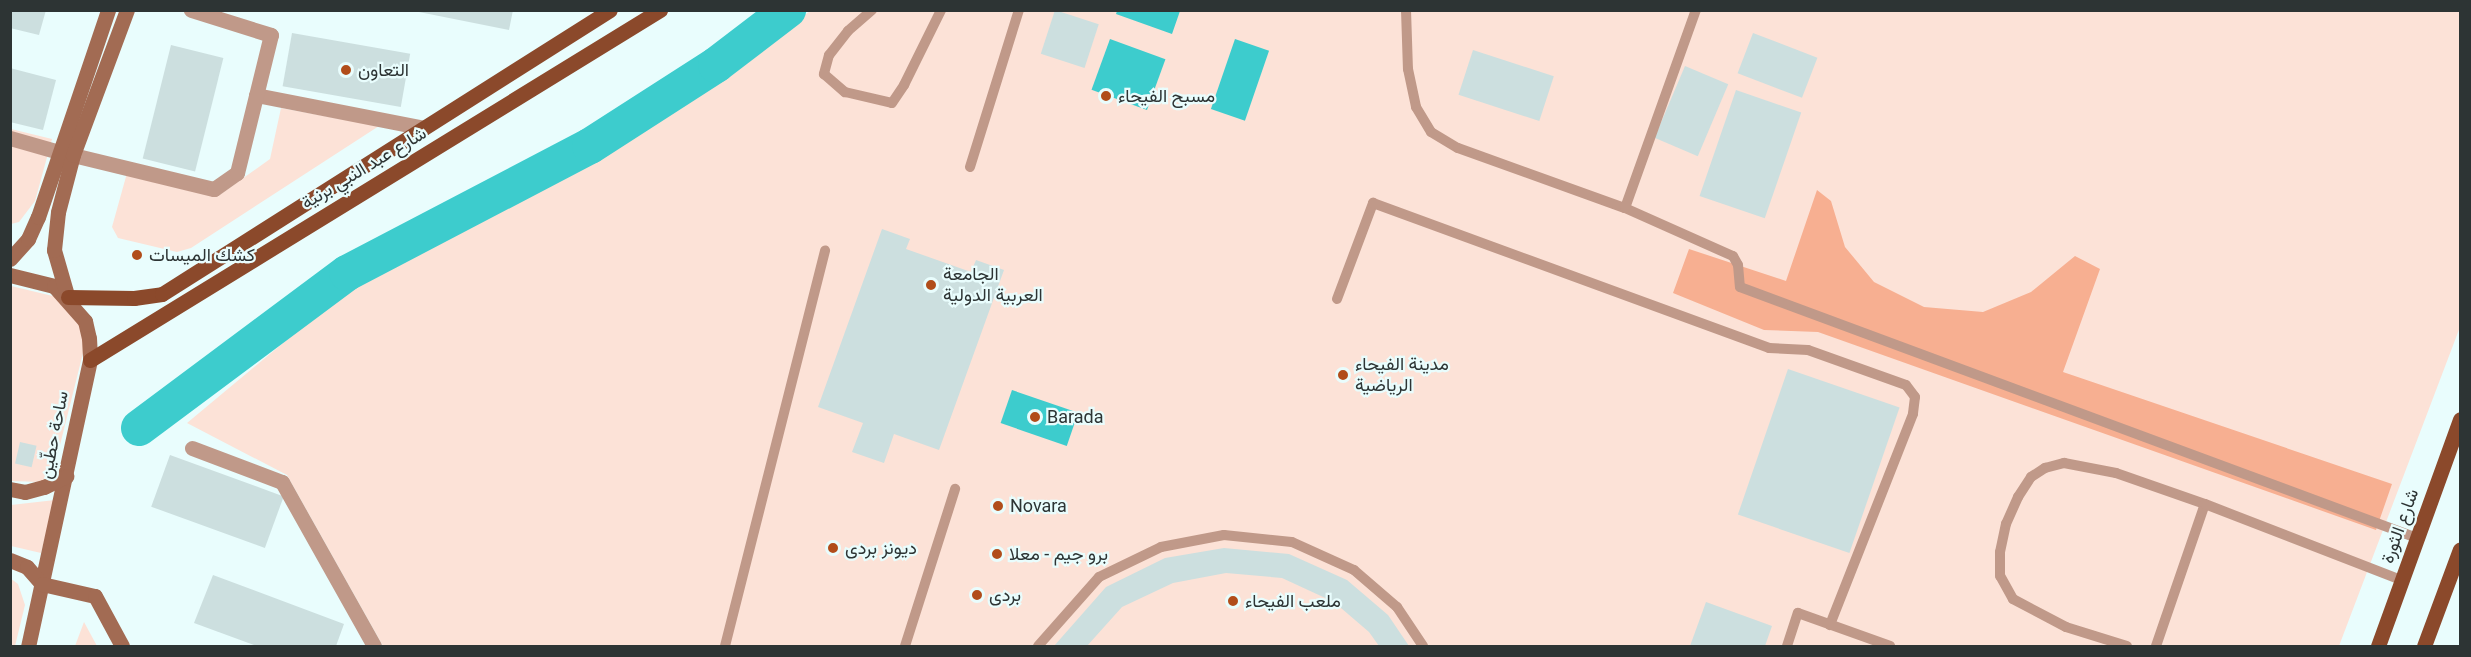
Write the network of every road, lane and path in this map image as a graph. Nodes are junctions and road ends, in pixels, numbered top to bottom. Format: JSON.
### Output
{"nodes":[{"id":1,"x":108,"y":10,"type":"edge"},
{"id":2,"x":128,"y":10,"type":"edge"},
{"id":3,"x":191,"y":10,"type":"edge"},
{"id":4,"x":610,"y":10,"type":"edge"},
{"id":5,"x":660,"y":10,"type":"edge"},
{"id":6,"x":872,"y":10,"type":"edge"},
{"id":7,"x":941,"y":10,"type":"edge"},
{"id":8,"x":1019,"y":10,"type":"edge"},
{"id":9,"x":1406,"y":10,"type":"edge"},
{"id":10,"x":1696,"y":10,"type":"edge"},
{"id":11,"x":256,"y":95,"type":"junction"},
{"id":12,"x":424,"y":128,"type":"junction"},
{"id":13,"x":10,"y":138,"type":"edge"},
{"id":14,"x":66,"y":153,"type":"junction"},
{"id":15,"x":969,"y":167,"type":"dead end"},
{"id":16,"x":1625,"y":208,"type":"junction"},
{"id":17,"x":825,"y":250,"type":"dead end"},
{"id":18,"x":10,"y":259,"type":"edge"},
{"id":19,"x":10,"y":275,"type":"edge"},
{"id":20,"x":68,"y":297,"type":"junction"},
{"id":21,"x":1337,"y":299,"type":"dead end"},
{"id":22,"x":90,"y":360,"type":"junction"},
{"id":23,"x":2460,"y":419,"type":"edge"},
{"id":24,"x":192,"y":448,"type":"dead end"},
{"id":25,"x":67,"y":476,"type":"junction"},
{"id":26,"x":10,"y":489,"type":"edge"},
{"id":27,"x":955,"y":489,"type":"dead end"},
{"id":28,"x":2205,"y":504,"type":"junction"},
{"id":29,"x":2417,"y":538,"type":"junction"},
{"id":30,"x":2460,"y":549,"type":"edge"},
{"id":31,"x":10,"y":560,"type":"edge"},
{"id":32,"x":2401,"y":580,"type":"junction"},
{"id":33,"x":42,"y":584,"type":"junction"},
{"id":34,"x":1830,"y":625,"type":"junction"},
{"id":35,"x":28,"y":646,"type":"edge"},
{"id":36,"x":122,"y":646,"type":"edge"},
{"id":37,"x":374,"y":646,"type":"edge"},
{"id":38,"x":725,"y":646,"type":"edge"},
{"id":39,"x":904,"y":646,"type":"edge"},
{"id":40,"x":1038,"y":646,"type":"edge"},
{"id":41,"x":1423,"y":646,"type":"edge"},
{"id":42,"x":1786,"y":646,"type":"edge"},
{"id":43,"x":1890,"y":646,"type":"edge"},
{"id":44,"x":2127,"y":646,"type":"edge"},
{"id":45,"x":2156,"y":646,"type":"edge"},
{"id":46,"x":2378,"y":646,"type":"edge"},
{"id":47,"x":2424,"y":646,"type":"edge"}],
"edges":[{"from":1,"to":14,"type":"main road"},
{"from":2,"to":14,"type":"main road"},
{"from":3,"to":11,"type":"street"},
{"from":4,"to":12,"type":"main road","name":"شارع عبد النبي برنية"},
{"from":5,"to":22,"type":"main road","name":"شارع عبد النبي برنية"},
{"from":6,"to":7,"type":"lane"},
{"from":8,"to":15,"type":"lane"},
{"from":9,"to":16,"type":"lane"},
{"from":10,"to":16,"type":"lane"},
{"from":11,"to":12,"type":"street"},
{"from":11,"to":14,"type":"street"},
{"from":12,"to":20,"type":"main road","name":"شارع عبد النبي برنية"},
{"from":13,"to":14,"type":"street"},
{"from":14,"to":18,"type":"main road"},
{"from":14,"to":20,"type":"main road"},
{"from":16,"to":29,"type":"lane"},
{"from":17,"to":38,"type":"lane"},
{"from":19,"to":20,"type":"main road","name":"ساحة حطّين"},
{"from":20,"to":22,"type":"main road","name":"ساحة حطّين"},
{"from":21,"to":34,"type":"lane"},
{"from":22,"to":25,"type":"main road","name":"ساحة حطّين"},
{"from":23,"to":29,"type":"main road","name":"شارع الثورة"},
{"from":24,"to":37,"type":"street"},
{"from":25,"to":26,"type":"main road"},
{"from":25,"to":33,"type":"main road","name":"ساحة حطّين"},
{"from":27,"to":39,"type":"lane"},
{"from":28,"to":32,"type":"lane"},
{"from":28,"to":44,"type":"lane"},
{"from":28,"to":45,"type":"lane"},
{"from":29,"to":32,"type":"main road","name":"شارع الثورة"},
{"from":30,"to":47,"type":"main road"},
{"from":31,"to":33,"type":"main road"},
{"from":32,"to":46,"type":"main road","name":"شارع الثورة"},
{"from":33,"to":35,"type":"main road","name":"ساحة حطّين"},
{"from":33,"to":36,"type":"main road"},
{"from":34,"to":42,"type":"lane"},
{"from":34,"to":43,"type":"lane"},
{"from":40,"to":41,"type":"lane"}]}
